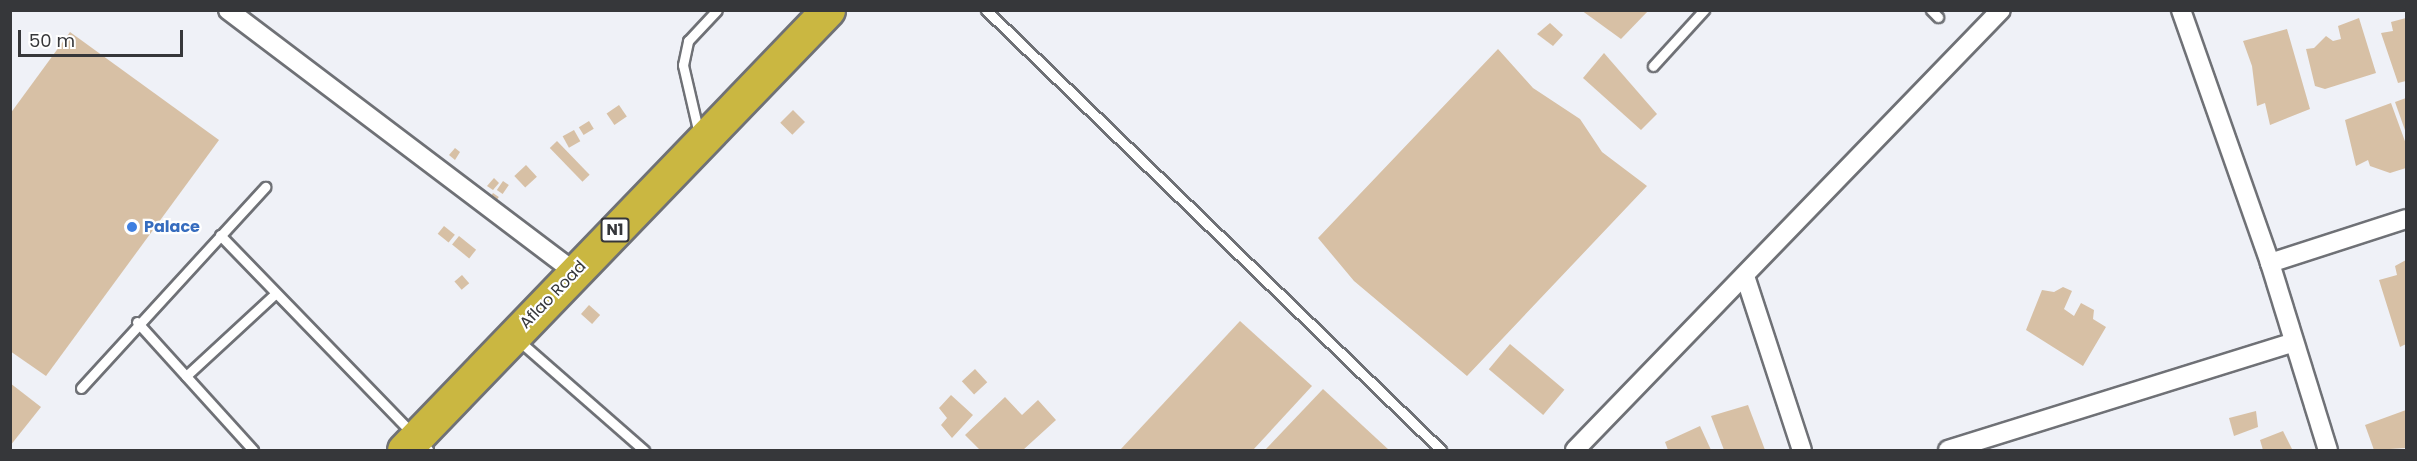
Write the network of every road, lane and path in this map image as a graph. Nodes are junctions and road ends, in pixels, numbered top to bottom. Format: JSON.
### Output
{"nodes":[{"id":1,"x":228,"y":10,"type":"edge"},
{"id":2,"x":717,"y":10,"type":"edge"},
{"id":3,"x":828,"y":10,"type":"edge"},
{"id":4,"x":986,"y":10,"type":"edge"},
{"id":5,"x":1704,"y":10,"type":"edge"},
{"id":6,"x":2001,"y":10,"type":"edge"},
{"id":7,"x":2181,"y":10,"type":"edge"},
{"id":8,"x":1653,"y":66,"type":"dead end"},
{"id":9,"x":701,"y":142,"type":"junction"},
{"id":10,"x":265,"y":187,"type":"dead end"},
{"id":11,"x":2406,"y":219,"type":"edge"},
{"id":12,"x":220,"y":234,"type":"junction"},
{"id":13,"x":2270,"y":263,"type":"junction"},
{"id":14,"x":574,"y":272,"type":"junction"},
{"id":15,"x":1745,"y":276,"type":"junction"},
{"id":16,"x":276,"y":293,"type":"junction"},
{"id":17,"x":137,"y":322,"type":"junction"},
{"id":18,"x":513,"y":336,"type":"junction"},
{"id":19,"x":2294,"y":342,"type":"junction"},
{"id":20,"x":186,"y":376,"type":"junction"},
{"id":21,"x":81,"y":388,"type":"dead end"},
{"id":22,"x":416,"y":446,"type":"edge"},
{"id":23,"x":253,"y":450,"type":"edge"},
{"id":24,"x":644,"y":450,"type":"edge"},
{"id":25,"x":1441,"y":450,"type":"edge"},
{"id":26,"x":1575,"y":450,"type":"edge"},
{"id":27,"x":1802,"y":450,"type":"edge"},
{"id":28,"x":1948,"y":450,"type":"edge"},
{"id":29,"x":2328,"y":450,"type":"edge"}],
"edges":[{"from":1,"to":14,"type":"street"},
{"from":2,"to":9,"type":"lane"},
{"from":3,"to":9,"type":"highway","name":"Aflao Road","number":"N1"},
{"from":4,"to":25,"type":"lane"},
{"from":5,"to":8,"type":"lane"},
{"from":6,"to":15,"type":"street"},
{"from":7,"to":13,"type":"street"},
{"from":9,"to":14,"type":"highway","name":"Aflao Road","number":"N1"},
{"from":10,"to":12,"type":"lane"},
{"from":11,"to":13,"type":"street"},
{"from":12,"to":16,"type":"lane"},
{"from":12,"to":17,"type":"lane"},
{"from":13,"to":19,"type":"street"},
{"from":14,"to":18,"type":"highway","name":"Aflao Road","number":"N1"},
{"from":15,"to":26,"type":"street"},
{"from":15,"to":27,"type":"street"},
{"from":16,"to":20,"type":"lane"},
{"from":16,"to":22,"type":"lane"},
{"from":17,"to":20,"type":"lane"},
{"from":17,"to":21,"type":"lane"},
{"from":18,"to":22,"type":"highway","name":"Aflao Road","number":"N1"},
{"from":18,"to":24,"type":"lane"},
{"from":19,"to":28,"type":"street"},
{"from":19,"to":29,"type":"street"},
{"from":20,"to":23,"type":"lane"}]}
